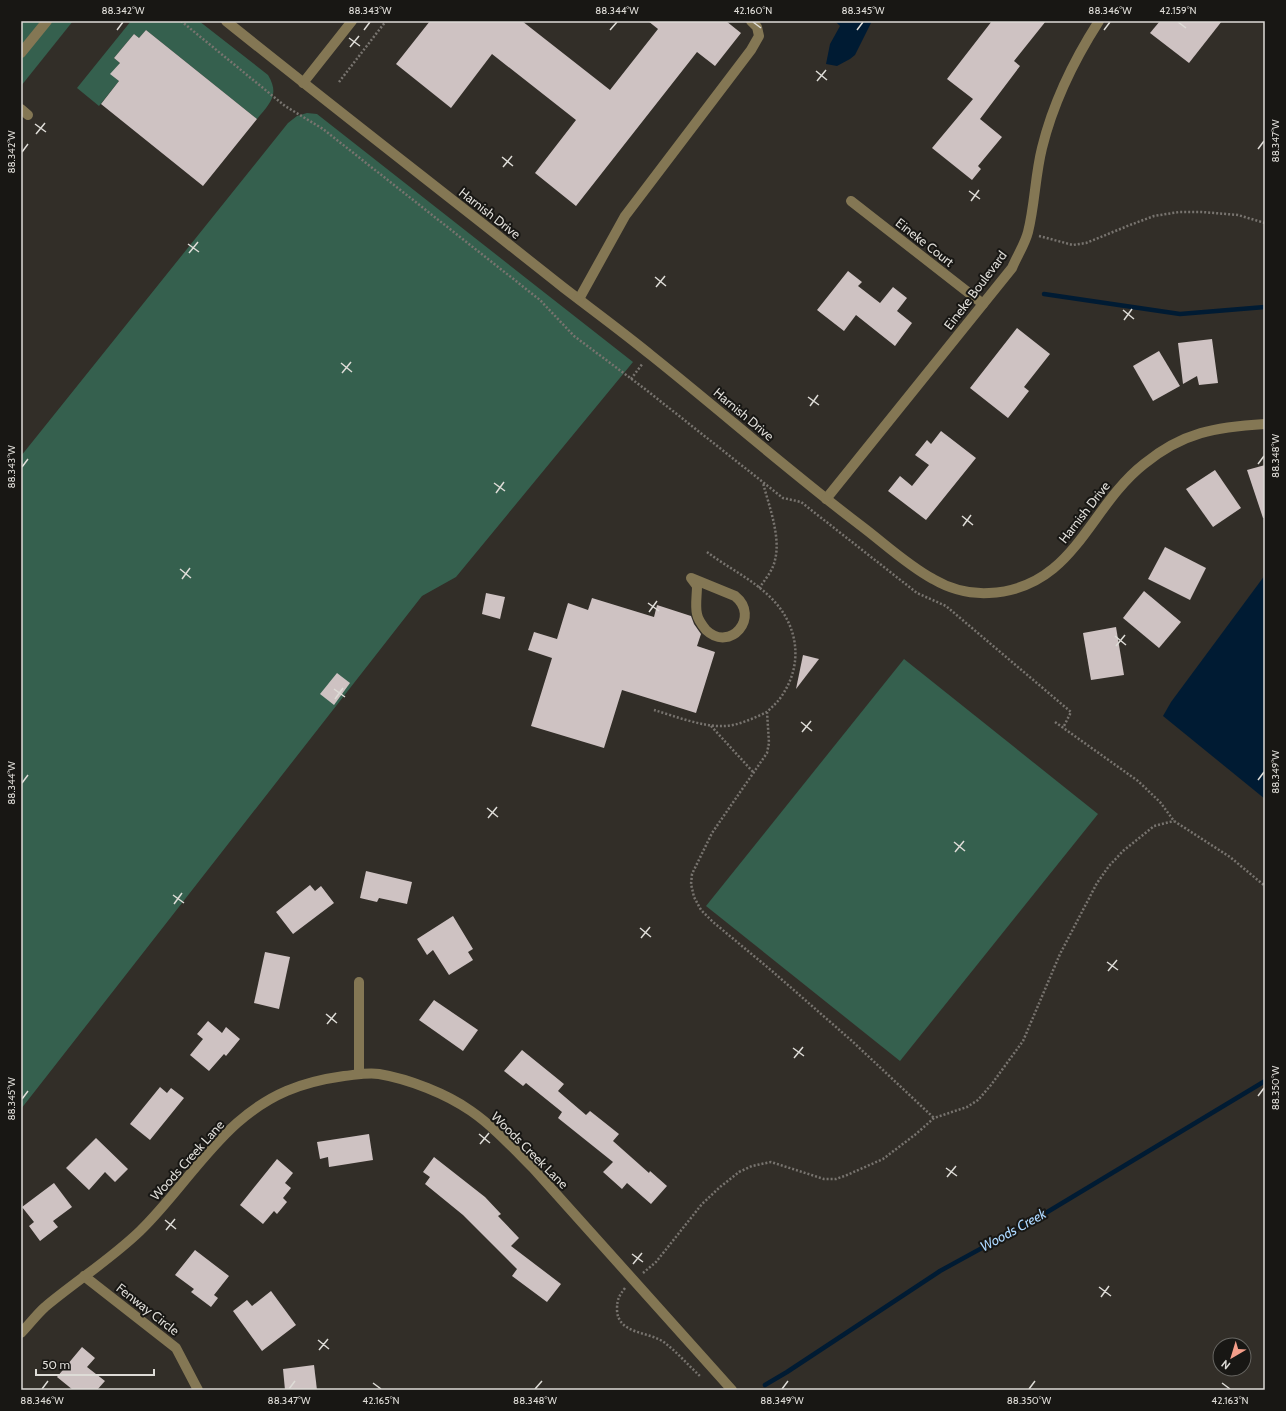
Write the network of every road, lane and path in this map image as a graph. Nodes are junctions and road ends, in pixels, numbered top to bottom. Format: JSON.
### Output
{"nodes":[{"id":1,"x":47,"y":21,"type":"edge"},
{"id":2,"x":181,"y":21,"type":"edge"},
{"id":3,"x":226,"y":21,"type":"edge"},
{"id":4,"x":352,"y":21,"type":"edge"},
{"id":5,"x":386,"y":21,"type":"edge"},
{"id":6,"x":751,"y":21,"type":"edge"},
{"id":7,"x":1099,"y":21,"type":"edge"},
{"id":8,"x":21,"y":53,"type":"edge"},
{"id":9,"x":339,"y":82,"type":"dead end"},
{"id":10,"x":303,"y":83,"type":"junction"},
{"id":11,"x":851,"y":201,"type":"dead end"},
{"id":12,"x":1265,"y":223,"type":"edge"},
{"id":13,"x":1028,"y":233,"type":"junction"},
{"id":14,"x":579,"y":299,"type":"junction"},
{"id":15,"x":983,"y":304,"type":"junction"},
{"id":16,"x":650,"y":354,"type":"junction"},
{"id":17,"x":631,"y":379,"type":"junction"},
{"id":18,"x":1265,"y":424,"type":"edge"},
{"id":19,"x":763,"y":482,"type":"junction"},
{"id":20,"x":826,"y":499,"type":"junction"},
{"id":21,"x":707,"y":552,"type":"dead end"},
{"id":22,"x":691,"y":578,"type":"joint"},
{"id":23,"x":760,"y":588,"type":"junction"},
{"id":24,"x":654,"y":710,"type":"dead end"},
{"id":25,"x":767,"y":712,"type":"junction"},
{"id":26,"x":1055,"y":722,"type":"dead end"},
{"id":27,"x":711,"y":726,"type":"junction"},
{"id":28,"x":1063,"y":728,"type":"junction"},
{"id":29,"x":754,"y":773,"type":"junction"},
{"id":30,"x":1174,"y":821,"type":"junction"},
{"id":31,"x":1265,"y":886,"type":"edge"},
{"id":32,"x":359,"y":982,"type":"dead end"},
{"id":33,"x":359,"y":1074,"type":"junction"},
{"id":34,"x":934,"y":1118,"type":"junction"},
{"id":35,"x":84,"y":1276,"type":"junction"},
{"id":36,"x":632,"y":1280,"type":"junction"},
{"id":37,"x":21,"y":1333,"type":"edge"},
{"id":38,"x":703,"y":1378,"type":"dead end"},
{"id":39,"x":198,"y":1390,"type":"edge"},
{"id":40,"x":732,"y":1390,"type":"edge"}],
"edges":[{"from":1,"to":8,"type":"street"},
{"from":2,"to":17,"type":"path"},
{"from":3,"to":10,"type":"street","name":"Harnish Drive"},
{"from":4,"to":10,"type":"street"},
{"from":5,"to":9,"type":"path"},
{"from":6,"to":14,"type":"street"},
{"from":7,"to":13,"type":"street","name":"Eineke Boulevard"},
{"from":10,"to":14,"type":"street","name":"Harnish Drive"},
{"from":11,"to":15,"type":"street","name":"Eineke Court"},
{"from":12,"to":13,"type":"path"},
{"from":13,"to":15,"type":"street","name":"Eineke Boulevard"},
{"from":14,"to":16,"type":"street","name":"Harnish Drive"},
{"from":15,"to":20,"type":"street","name":"Eineke Boulevard"},
{"from":16,"to":17,"type":"path"},
{"from":16,"to":20,"type":"street","name":"Harnish Drive"},
{"from":17,"to":19,"type":"path"},
{"from":18,"to":20,"type":"street","name":"Harnish Drive"},
{"from":19,"to":23,"type":"path"},
{"from":19,"to":28,"type":"path"},
{"from":21,"to":23,"type":"path"},
{"from":22,"to":22,"type":"street"},
{"from":23,"to":25,"type":"path"},
{"from":24,"to":27,"type":"path"},
{"from":25,"to":27,"type":"path"},
{"from":25,"to":29,"type":"path"},
{"from":26,"to":28,"type":"path"},
{"from":27,"to":29,"type":"path"},
{"from":28,"to":30,"type":"path"},
{"from":29,"to":34,"type":"path"},
{"from":30,"to":31,"type":"path"},
{"from":30,"to":34,"type":"path"},
{"from":32,"to":33,"type":"street"},
{"from":33,"to":35,"type":"street","name":"Woods Creek Lane"},
{"from":33,"to":36,"type":"street","name":"Woods Creek Lane"},
{"from":34,"to":36,"type":"path"},
{"from":35,"to":37,"type":"street","name":"Woods Creek Lane"},
{"from":35,"to":39,"type":"street","name":"Fenway Circle"},
{"from":36,"to":38,"type":"path"},
{"from":36,"to":40,"type":"street","name":"Woods Creek Lane"}]}
